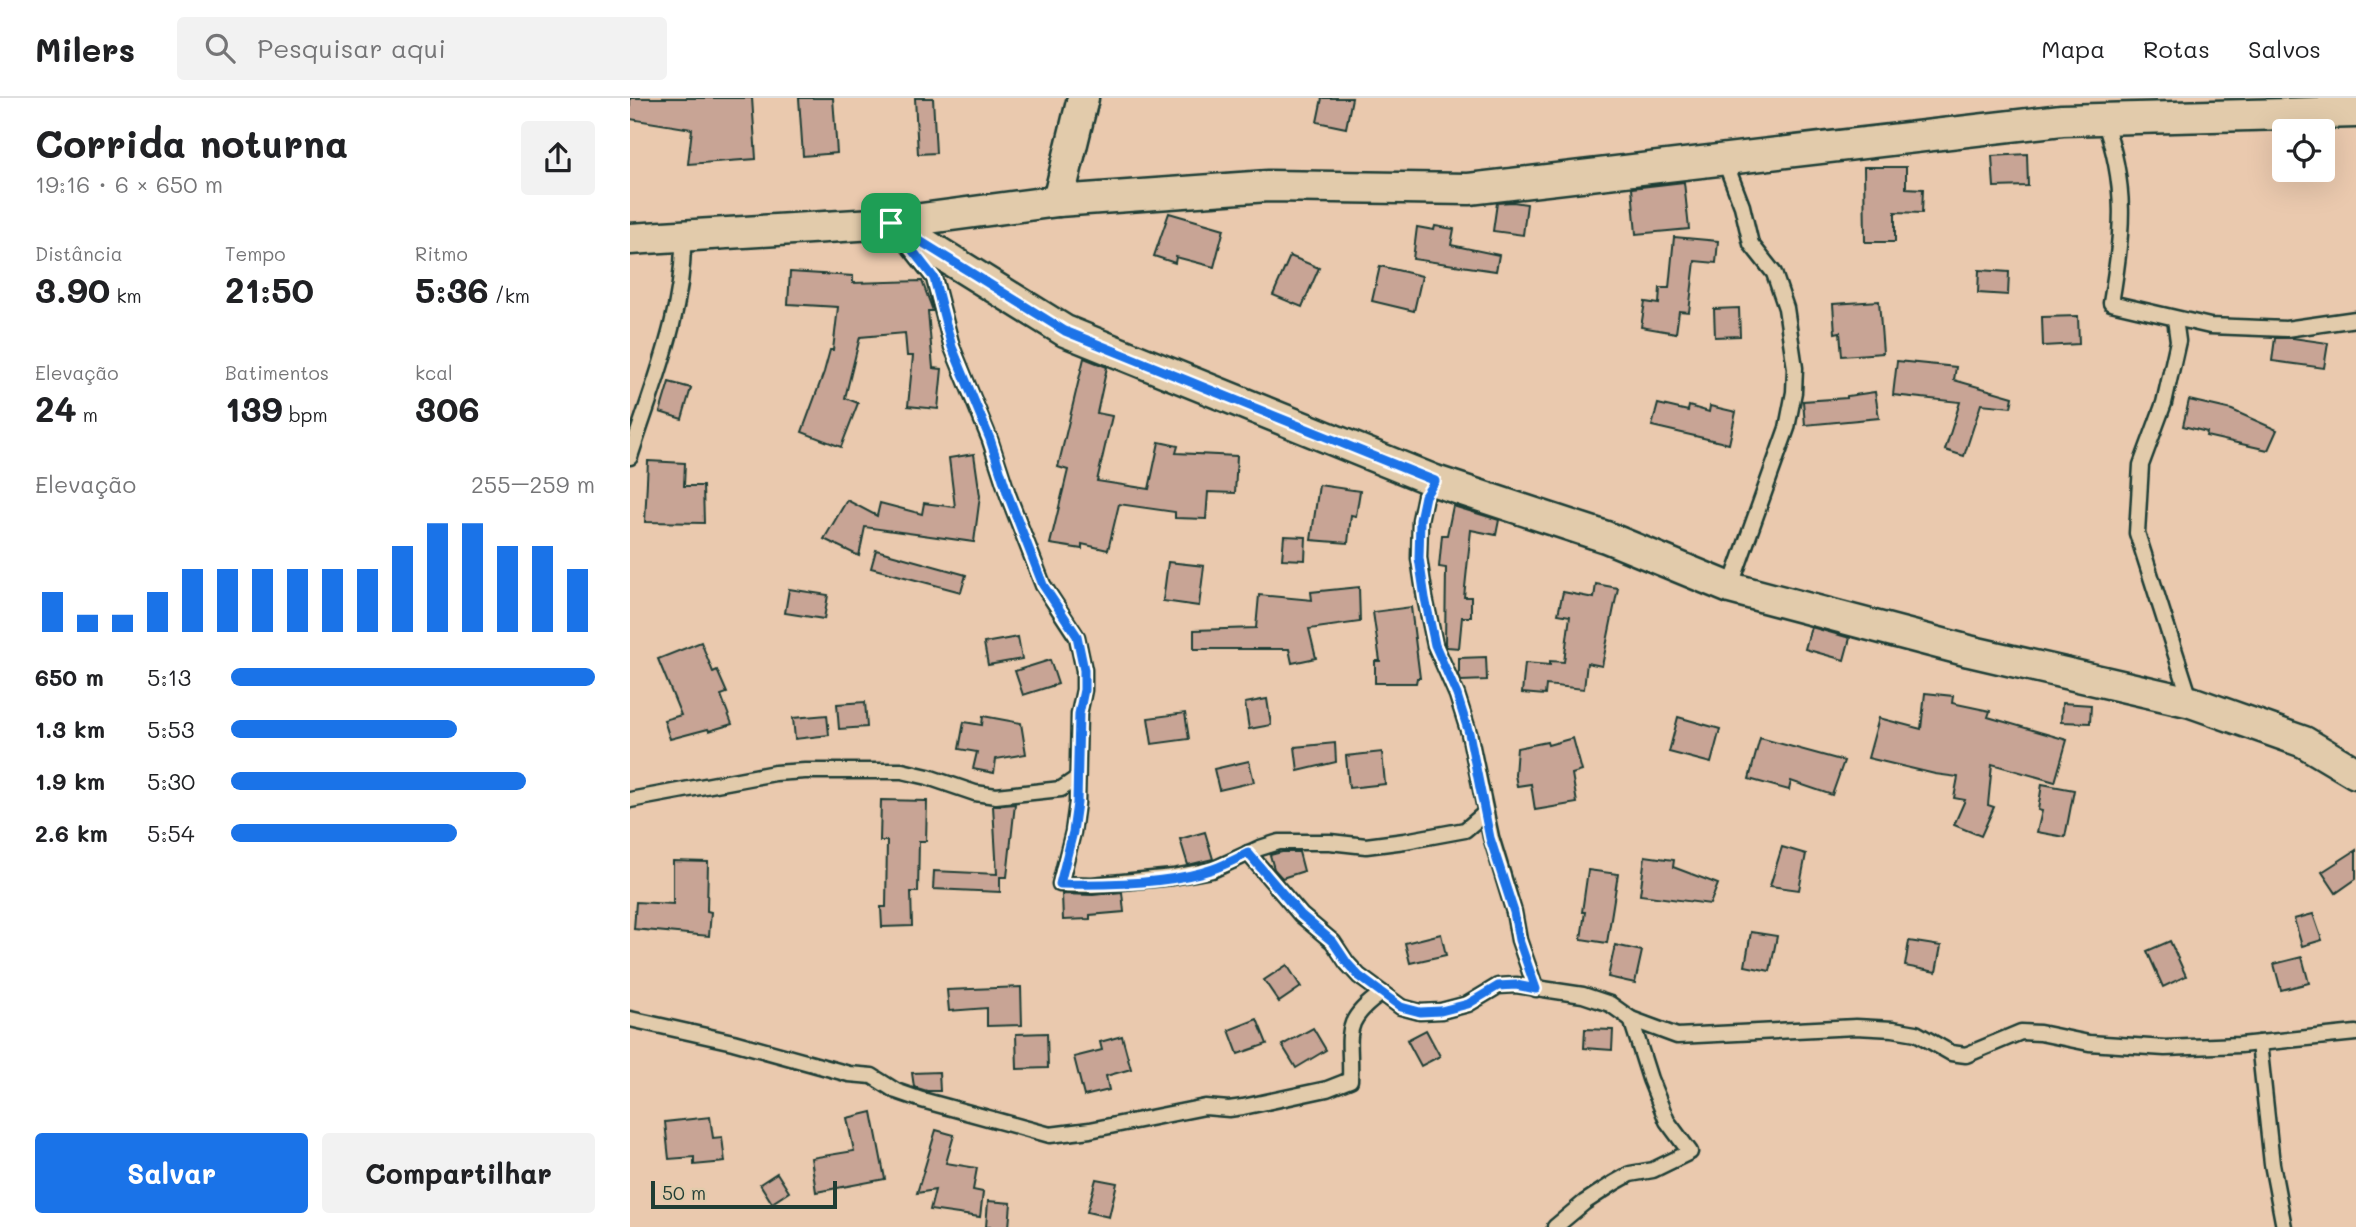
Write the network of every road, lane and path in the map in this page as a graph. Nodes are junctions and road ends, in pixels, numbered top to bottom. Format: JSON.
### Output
{"nodes":[{"id":1,"x":1083,"y":98,"type":"edge"},
{"id":2,"x":2062,"y":109,"type":"edge"},
{"id":3,"x":2356,"y":112,"type":"edge"},
{"id":4,"x":2103,"y":118,"type":"junction"},
{"id":5,"x":1724,"y":159,"type":"junction"},
{"id":6,"x":1058,"y":201,"type":"junction"},
{"id":7,"x":891,"y":223,"type":"junction"},
{"id":8,"x":683,"y":235,"type":"junction"},
{"id":9,"x":630,"y":239,"type":"edge"},
{"id":10,"x":2175,"y":319,"type":"junction"},
{"id":11,"x":2356,"y":319,"type":"edge"},
{"id":12,"x":630,"y":457,"type":"edge"},
{"id":13,"x":1435,"y":481,"type":"junction"},
{"id":14,"x":1730,"y":588,"type":"junction"},
{"id":15,"x":2191,"y":702,"type":"junction"},
{"id":16,"x":2356,"y":773,"type":"edge"},
{"id":17,"x":1077,"y":778,"type":"junction"},
{"id":18,"x":630,"y":800,"type":"edge"},
{"id":19,"x":1485,"y":813,"type":"junction"},
{"id":20,"x":1248,"y":853,"type":"junction"},
{"id":21,"x":1536,"y":989,"type":"junction"},
{"id":22,"x":1382,"y":993,"type":"junction"},
{"id":23,"x":630,"y":1019,"type":"edge"},
{"id":24,"x":1631,"y":1019,"type":"junction"},
{"id":25,"x":2356,"y":1033,"type":"edge"},
{"id":26,"x":2259,"y":1043,"type":"junction"},
{"id":27,"x":1555,"y":1227,"type":"edge"},
{"id":28,"x":2284,"y":1227,"type":"edge"}],
"edges":[{"from":1,"to":6,"type":"street"},
{"from":2,"to":4,"type":"street"},
{"from":2,"to":5,"type":"street"},
{"from":3,"to":4,"type":"street"},
{"from":4,"to":10,"type":"lane"},
{"from":5,"to":6,"type":"street"},
{"from":5,"to":14,"type":"lane"},
{"from":6,"to":7,"type":"street"},
{"from":7,"to":8,"type":"street"},
{"from":7,"to":13,"type":"street"},
{"from":7,"to":17,"type":"lane"},
{"from":8,"to":9,"type":"street"},
{"from":8,"to":12,"type":"lane"},
{"from":10,"to":11,"type":"lane"},
{"from":10,"to":15,"type":"lane"},
{"from":13,"to":14,"type":"street"},
{"from":13,"to":19,"type":"lane"},
{"from":14,"to":15,"type":"street"},
{"from":15,"to":16,"type":"street"},
{"from":17,"to":18,"type":"lane"},
{"from":17,"to":20,"type":"lane"},
{"from":19,"to":20,"type":"lane"},
{"from":19,"to":21,"type":"lane"},
{"from":20,"to":22,"type":"lane"},
{"from":21,"to":22,"type":"lane"},
{"from":21,"to":24,"type":"lane"},
{"from":22,"to":23,"type":"lane"},
{"from":24,"to":26,"type":"lane"},
{"from":24,"to":27,"type":"lane"},
{"from":25,"to":26,"type":"lane"},
{"from":26,"to":28,"type":"lane"}]}
